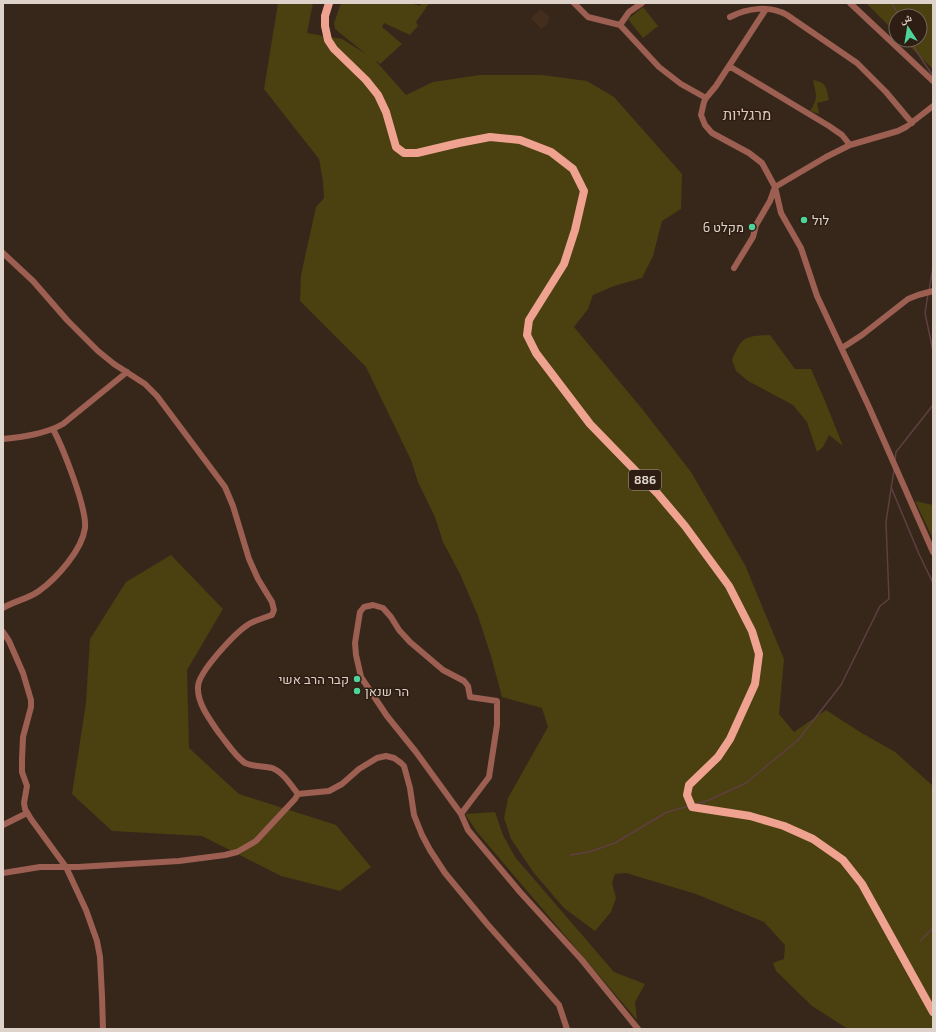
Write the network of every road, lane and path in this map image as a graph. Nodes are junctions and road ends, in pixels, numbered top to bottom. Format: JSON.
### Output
{"nodes":[{"id":1,"x":329,"y":3,"type":"edge"},
{"id":2,"x":574,"y":3,"type":"edge"},
{"id":3,"x":642,"y":3,"type":"edge"},
{"id":4,"x":850,"y":3,"type":"edge"},
{"id":5,"x":766,"y":9,"type":"junction"},
{"id":6,"x":730,"y":17,"type":"dead end"},
{"id":7,"x":620,"y":25,"type":"junction"},
{"id":8,"x":729,"y":66,"type":"junction"},
{"id":9,"x":933,"y":81,"type":"edge"},
{"id":10,"x":706,"y":98,"type":"junction"},
{"id":11,"x":933,"y":106,"type":"edge"},
{"id":12,"x":912,"y":123,"type":"junction"},
{"id":13,"x":850,"y":145,"type":"junction"},
{"id":14,"x":775,"y":187,"type":"junction"},
{"id":15,"x":3,"y":253,"type":"edge"},
{"id":16,"x":734,"y":268,"type":"dead end"},
{"id":17,"x":933,"y":291,"type":"edge"},
{"id":18,"x":842,"y":348,"type":"junction"},
{"id":19,"x":127,"y":372,"type":"junction"},
{"id":20,"x":53,"y":429,"type":"junction"},
{"id":21,"x":3,"y":439,"type":"edge"},
{"id":22,"x":933,"y":552,"type":"edge"},
{"id":23,"x":3,"y":608,"type":"edge"},
{"id":24,"x":3,"y":632,"type":"edge"},
{"id":25,"x":298,"y":794,"type":"junction"},
{"id":26,"x":27,"y":813,"type":"junction"},
{"id":27,"x":461,"y":814,"type":"junction"},
{"id":28,"x":3,"y":825,"type":"edge"},
{"id":29,"x":66,"y":867,"type":"junction"},
{"id":30,"x":3,"y":873,"type":"edge"},
{"id":31,"x":933,"y":1012,"type":"edge"},
{"id":32,"x":103,"y":1029,"type":"edge"},
{"id":33,"x":567,"y":1029,"type":"edge"},
{"id":34,"x":638,"y":1029,"type":"edge"}],
"edges":[{"from":1,"to":31,"type":"main road","number":"886"},
{"from":2,"to":7,"type":"street"},
{"from":3,"to":7,"type":"street"},
{"from":4,"to":9,"type":"street"},
{"from":5,"to":6,"type":"street"},
{"from":5,"to":8,"type":"street"},
{"from":5,"to":12,"type":"street"},
{"from":7,"to":10,"type":"street"},
{"from":8,"to":10,"type":"street"},
{"from":8,"to":13,"type":"street"},
{"from":10,"to":14,"type":"street"},
{"from":11,"to":12,"type":"street"},
{"from":12,"to":13,"type":"street"},
{"from":13,"to":14,"type":"street"},
{"from":14,"to":16,"type":"street"},
{"from":14,"to":18,"type":"street"},
{"from":15,"to":19,"type":"street"},
{"from":17,"to":18,"type":"street"},
{"from":18,"to":22,"type":"street"},
{"from":19,"to":20,"type":"street"},
{"from":19,"to":25,"type":"street"},
{"from":20,"to":21,"type":"street"},
{"from":20,"to":23,"type":"street"},
{"from":24,"to":26,"type":"street"},
{"from":25,"to":29,"type":"street"},
{"from":25,"to":33,"type":"street"},
{"from":26,"to":28,"type":"street"},
{"from":26,"to":29,"type":"street"},
{"from":27,"to":27,"type":"street"},
{"from":27,"to":34,"type":"street"},
{"from":29,"to":30,"type":"street"},
{"from":29,"to":32,"type":"street"}]}
